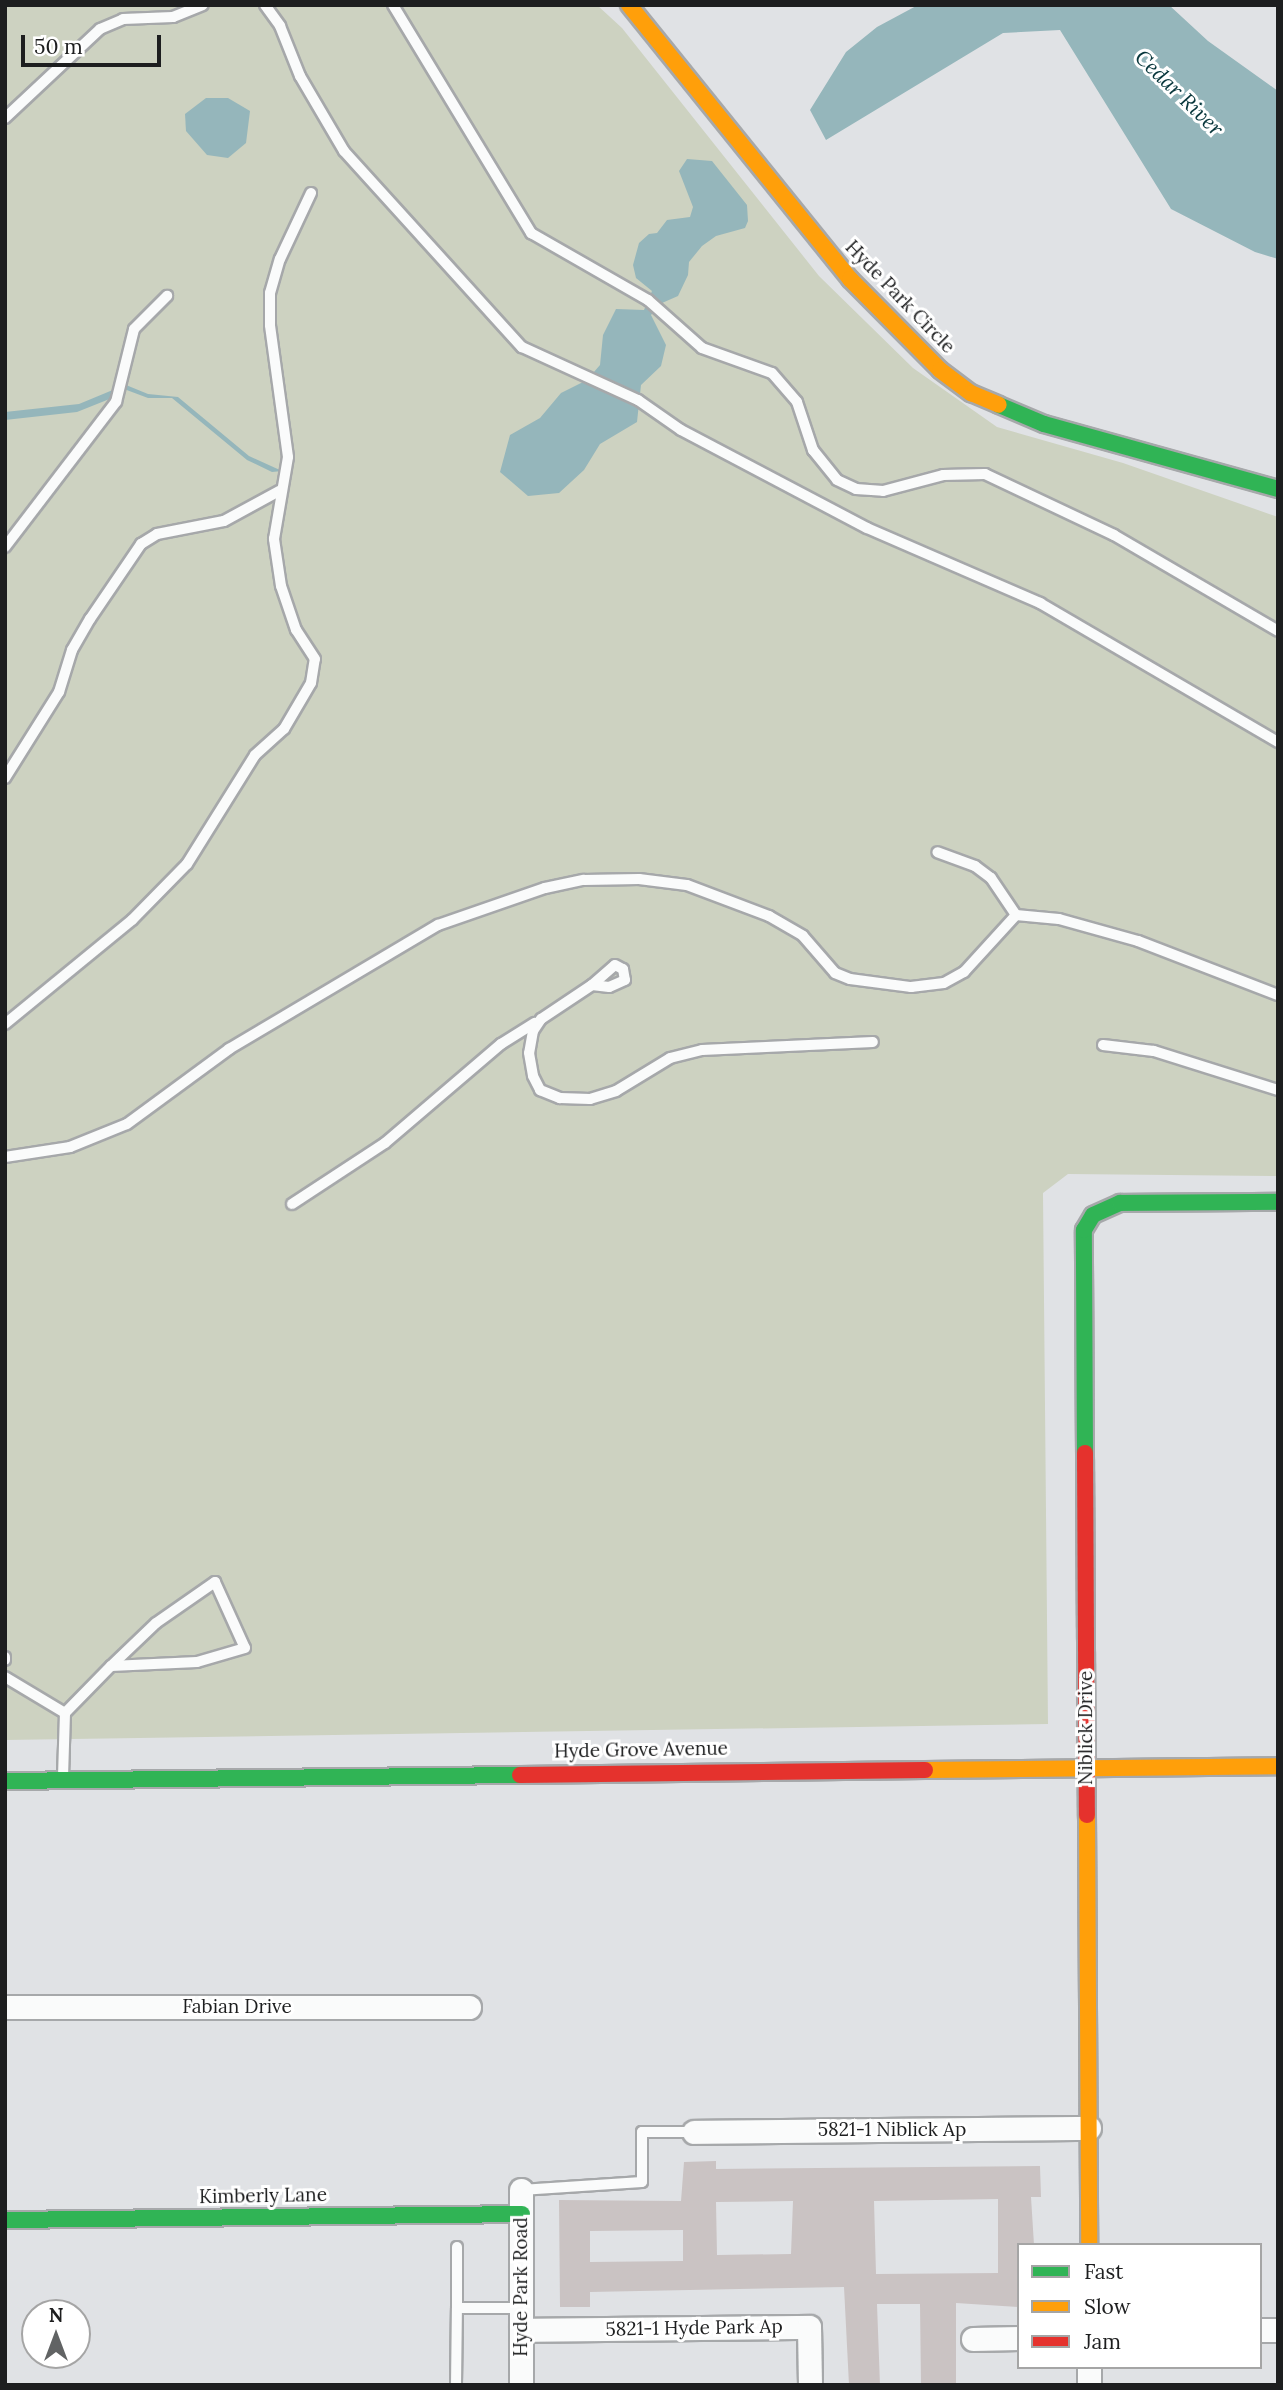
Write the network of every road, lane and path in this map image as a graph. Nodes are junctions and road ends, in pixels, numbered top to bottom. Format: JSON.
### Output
{"nodes":[{"id":1,"x":203,"y":5,"type":"edge"},
{"id":2,"x":265,"y":5,"type":"edge"},
{"id":3,"x":393,"y":5,"type":"edge"},
{"id":4,"x":629,"y":5,"type":"edge"},
{"id":5,"x":5,"y":118,"type":"edge"},
{"id":6,"x":311,"y":193,"type":"dead end"},
{"id":7,"x":167,"y":296,"type":"dead end"},
{"id":8,"x":1278,"y":489,"type":"edge"},
{"id":9,"x":279,"y":491,"type":"junction"},
{"id":10,"x":5,"y":547,"type":"edge"},
{"id":11,"x":1278,"y":631,"type":"edge"},
{"id":12,"x":1278,"y":742,"type":"edge"},
{"id":13,"x":5,"y":778,"type":"edge"},
{"id":14,"x":937,"y":852,"type":"dead end"},
{"id":15,"x":1016,"y":915,"type":"junction"},
{"id":16,"x":592,"y":985,"type":"dead end"},
{"id":17,"x":1278,"y":995,"type":"edge"},
{"id":18,"x":541,"y":1019,"type":"junction"},
{"id":19,"x":5,"y":1024,"type":"edge"},
{"id":20,"x":873,"y":1042,"type":"dead end"},
{"id":21,"x":1103,"y":1045,"type":"dead end"},
{"id":22,"x":1278,"y":1090,"type":"edge"},
{"id":23,"x":5,"y":1157,"type":"edge"},
{"id":24,"x":1278,"y":1202,"type":"edge"},
{"id":25,"x":292,"y":1204,"type":"dead end"},
{"id":26,"x":111,"y":1666,"type":"junction"},
{"id":27,"x":5,"y":1677,"type":"edge"},
{"id":28,"x":65,"y":1713,"type":"junction"},
{"id":29,"x":1086,"y":1766,"type":"junction"},
{"id":30,"x":1278,"y":1766,"type":"edge"},
{"id":31,"x":63,"y":1780,"type":"junction"},
{"id":32,"x":5,"y":1782,"type":"edge"},
{"id":33,"x":5,"y":2007,"type":"edge"},
{"id":34,"x":469,"y":2007,"type":"dead end"},
{"id":35,"x":1089,"y":2128,"type":"junction"},
{"id":36,"x":694,"y":2132,"type":"joint"},
{"id":37,"x":521,"y":2190,"type":"joint"},
{"id":38,"x":522,"y":2214,"type":"junction"},
{"id":39,"x":5,"y":2220,"type":"edge"},
{"id":40,"x":1089,"y":2243,"type":"edge"},
{"id":41,"x":457,"y":2247,"type":"dead end"},
{"id":42,"x":457,"y":2308,"type":"junction"},
{"id":43,"x":521,"y":2319,"type":"junction"},
{"id":44,"x":1017,"y":2338,"type":"edge"},
{"id":45,"x":973,"y":2339,"type":"dead end"},
{"id":46,"x":456,"y":2385,"type":"edge"},
{"id":47,"x":521,"y":2385,"type":"edge"},
{"id":48,"x":810,"y":2385,"type":"edge"}],
"edges":[{"from":1,"to":5,"type":"lane"},
{"from":2,"to":12,"type":"lane"},
{"from":3,"to":11,"type":"lane"},
{"from":4,"to":8,"type":"street","name":"Hyde Park Circle"},
{"from":6,"to":9,"type":"lane"},
{"from":7,"to":10,"type":"lane"},
{"from":9,"to":13,"type":"lane"},
{"from":9,"to":19,"type":"lane"},
{"from":14,"to":15,"type":"lane"},
{"from":15,"to":17,"type":"lane"},
{"from":15,"to":23,"type":"lane"},
{"from":16,"to":18,"type":"lane"},
{"from":18,"to":20,"type":"lane"},
{"from":18,"to":25,"type":"lane"},
{"from":21,"to":22,"type":"lane"},
{"from":24,"to":29,"type":"street","name":"Niblick Drive"},
{"from":26,"to":26,"type":"lane"},
{"from":26,"to":28,"type":"lane"},
{"from":27,"to":28,"type":"lane"},
{"from":28,"to":31,"type":"lane"},
{"from":29,"to":30,"type":"street","name":"Hyde Grove Avenue"},
{"from":29,"to":31,"type":"street","name":"Hyde Grove Avenue"},
{"from":29,"to":35,"type":"street","name":"Niblick Drive"},
{"from":31,"to":32,"type":"street","name":"Hyde Grove Avenue"},
{"from":33,"to":34,"type":"street","name":"Fabian Drive"},
{"from":35,"to":36,"type":"street","name":"5821-1 Niblick Ap"},
{"from":35,"to":40,"type":"street","name":"Niblick Drive"},
{"from":36,"to":37,"type":"lane"},
{"from":37,"to":38,"type":"street","name":"Hyde Park Road"},
{"from":38,"to":39,"type":"street","name":"Kimberly Lane"},
{"from":38,"to":43,"type":"street","name":"Hyde Park Road"},
{"from":41,"to":42,"type":"lane"},
{"from":42,"to":43,"type":"lane"},
{"from":42,"to":46,"type":"lane"},
{"from":43,"to":47,"type":"street","name":"Hyde Park Road"},
{"from":43,"to":48,"type":"street","name":"5821-1 Hyde Park Ap"},
{"from":44,"to":45,"type":"street"}]}
